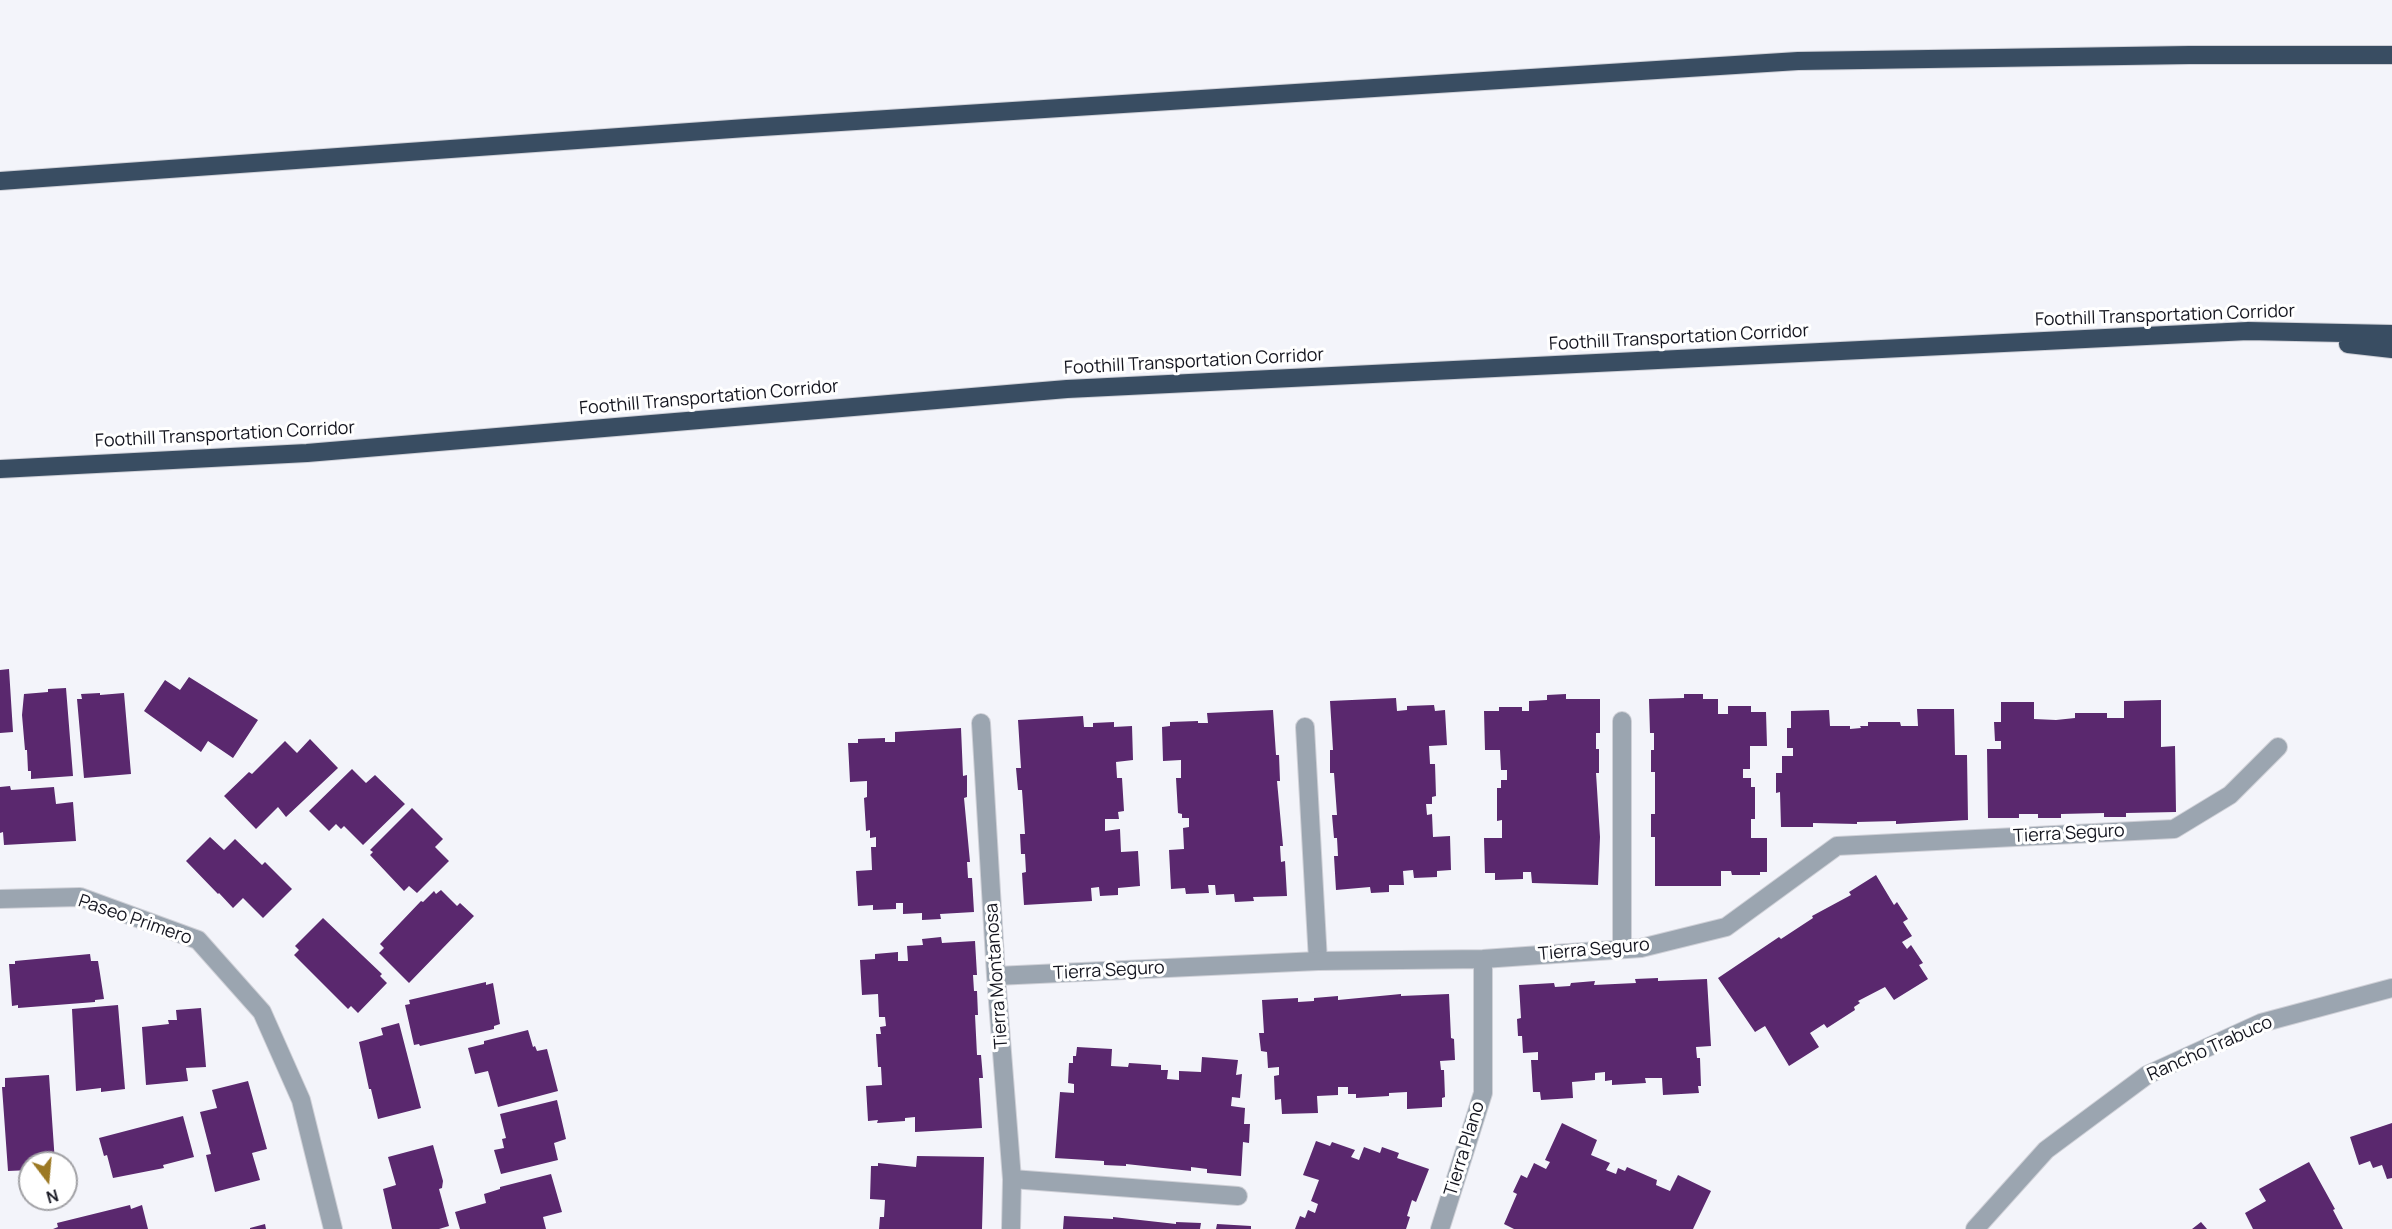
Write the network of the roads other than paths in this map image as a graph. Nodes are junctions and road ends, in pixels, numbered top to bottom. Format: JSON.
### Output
{"nodes":[{"id":1,"x":2392,"y":55,"type":"edge"},
{"id":2,"x":0,"y":181,"type":"edge"},
{"id":3,"x":2248,"y":331,"type":"junction"},
{"id":4,"x":2392,"y":334,"type":"edge"},
{"id":5,"x":2392,"y":349,"type":"edge"},
{"id":6,"x":0,"y":469,"type":"edge"},
{"id":7,"x":1622,"y":721,"type":"dead end"},
{"id":8,"x":981,"y":723,"type":"dead end"},
{"id":9,"x":1305,"y":727,"type":"dead end"},
{"id":10,"x":2278,"y":747,"type":"dead end"},
{"id":11,"x":0,"y":899,"type":"edge"},
{"id":12,"x":1622,"y":949,"type":"junction"},
{"id":13,"x":1483,"y":959,"type":"junction"},
{"id":14,"x":1318,"y":961,"type":"junction"},
{"id":15,"x":996,"y":976,"type":"junction"},
{"id":16,"x":2392,"y":988,"type":"edge"},
{"id":17,"x":1012,"y":1179,"type":"junction"},
{"id":18,"x":1238,"y":1197,"type":"dead end"},
{"id":19,"x":1444,"y":1228,"type":"edge"},
{"id":20,"x":333,"y":1229,"type":"edge"},
{"id":21,"x":1011,"y":1229,"type":"edge"},
{"id":22,"x":1975,"y":1229,"type":"edge"}],
"edges":[{"from":1,"to":2,"type":"highway"},
{"from":3,"to":4,"type":"highway","name":"Foothill Transportation Corridor"},
{"from":3,"to":5,"type":"highway"},
{"from":3,"to":6,"type":"highway","name":"Foothill Transportation Corridor"},
{"from":7,"to":12,"type":"street"},
{"from":8,"to":15,"type":"street","name":"Tierra Montanosa"},
{"from":9,"to":14,"type":"street"},
{"from":10,"to":12,"type":"street","name":"Tierra Seguro"},
{"from":11,"to":20,"type":"street","name":"Paseo Primero"},
{"from":12,"to":13,"type":"street","name":"Tierra Seguro"},
{"from":13,"to":14,"type":"street","name":"Tierra Seguro"},
{"from":13,"to":19,"type":"street","name":"Tierra Plano"},
{"from":14,"to":15,"type":"street","name":"Tierra Seguro"},
{"from":15,"to":17,"type":"street","name":"Tierra Montanosa"},
{"from":16,"to":22,"type":"street","name":"Rancho Trabuco"},
{"from":17,"to":18,"type":"street"},
{"from":17,"to":21,"type":"street","name":"Tierra Montanosa"}]}
